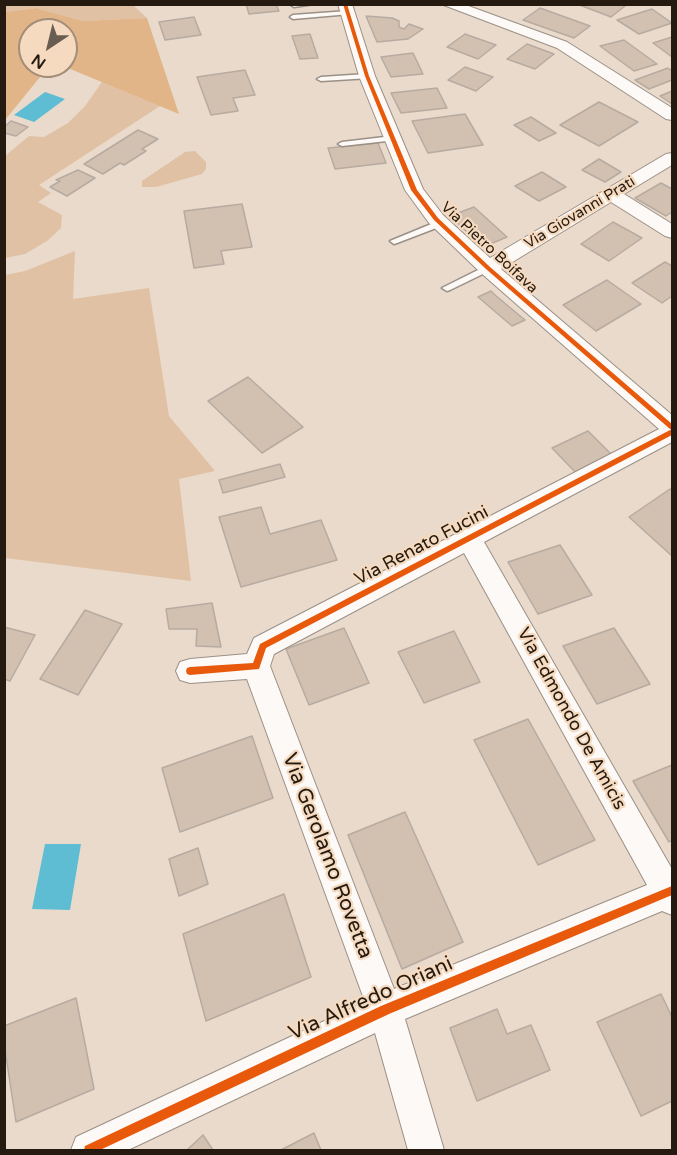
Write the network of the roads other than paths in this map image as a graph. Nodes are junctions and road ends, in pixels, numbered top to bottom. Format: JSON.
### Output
{"nodes":[{"id":1,"x":310,"y":4,"type":"edge"},
{"id":2,"x":448,"y":4,"type":"edge"},
{"id":3,"x":294,"y":5,"type":"edge"},
{"id":4,"x":346,"y":9,"type":"edge"},
{"id":5,"x":293,"y":17,"type":"dead end"},
{"id":6,"x":367,"y":76,"type":"junction"},
{"id":7,"x":321,"y":79,"type":"dead end"},
{"id":8,"x":672,"y":114,"type":"edge"},
{"id":9,"x":393,"y":138,"type":"junction"},
{"id":10,"x":342,"y":144,"type":"dead end"},
{"id":11,"x":672,"y":158,"type":"edge"},
{"id":12,"x":611,"y":194,"type":"junction"},
{"id":13,"x":441,"y":223,"type":"junction"},
{"id":14,"x":672,"y":232,"type":"edge"},
{"id":15,"x":394,"y":241,"type":"dead end"},
{"id":16,"x":488,"y":268,"type":"junction"},
{"id":17,"x":447,"y":288,"type":"dead end"},
{"id":18,"x":672,"y":429,"type":"edge"},
{"id":19,"x":470,"y":539,"type":"junction"},
{"id":20,"x":256,"y":666,"type":"junction"},
{"id":21,"x":190,"y":671,"type":"dead end"},
{"id":22,"x":671,"y":894,"type":"edge"},
{"id":23,"x":385,"y":1010,"type":"junction"},
{"id":24,"x":89,"y":1150,"type":"edge"},
{"id":25,"x":426,"y":1150,"type":"edge"}],
"edges":[{"from":1,"to":3,"type":"lane"},
{"from":2,"to":8,"type":"street"},
{"from":4,"to":5,"type":"lane"},
{"from":4,"to":6,"type":"street","name":"Via Pietro Boifava"},
{"from":6,"to":7,"type":"lane"},
{"from":6,"to":9,"type":"street","name":"Via Pietro Boifava"},
{"from":9,"to":10,"type":"lane"},
{"from":9,"to":13,"type":"street","name":"Via Pietro Boifava"},
{"from":11,"to":12,"type":"street","name":"Via Giovanni Prati"},
{"from":12,"to":14,"type":"street"},
{"from":12,"to":16,"type":"street","name":"Via Giovanni Prati"},
{"from":13,"to":15,"type":"lane"},
{"from":13,"to":16,"type":"street","name":"Via Pietro Boifava"},
{"from":16,"to":17,"type":"lane"},
{"from":16,"to":18,"type":"street","name":"Via Pietro Boifava"},
{"from":18,"to":19,"type":"street","name":"Via Renato Fucini"},
{"from":19,"to":20,"type":"street","name":"Via Renato Fucini"},
{"from":19,"to":22,"type":"street","name":"Via Edmondo De Amicis"},
{"from":20,"to":21,"type":"street"},
{"from":20,"to":23,"type":"street","name":"Via Gerolamo Rovetta"},
{"from":22,"to":23,"type":"street","name":"Via Alfredo Oriani"},
{"from":23,"to":24,"type":"street","name":"Via Alfredo Oriani"},
{"from":23,"to":25,"type":"street","name":"Via Gerolamo Rovetta"}]}
